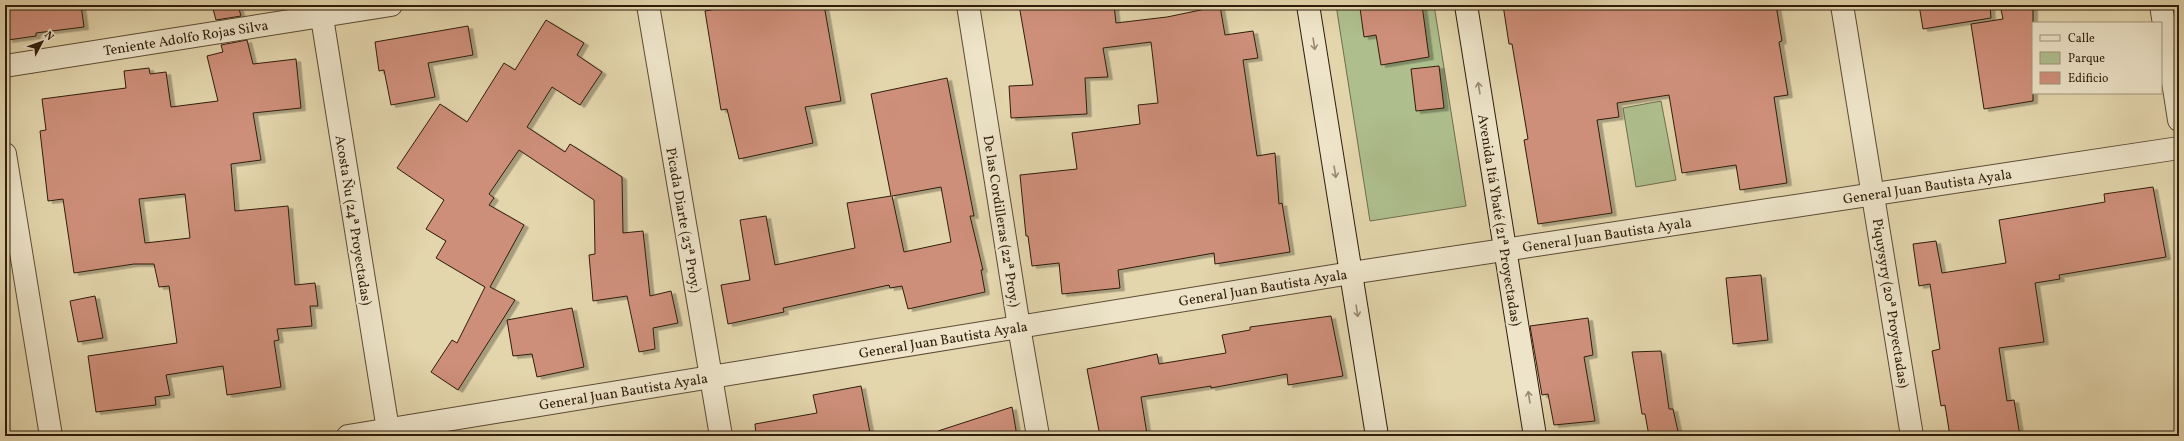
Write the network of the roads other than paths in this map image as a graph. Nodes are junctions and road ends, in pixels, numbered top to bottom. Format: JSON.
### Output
{"nodes":[{"id":1,"x":390,"y":5,"type":"edge"},
{"id":2,"x":648,"y":5,"type":"edge"},
{"id":3,"x":968,"y":5,"type":"edge"},
{"id":4,"x":1308,"y":5,"type":"edge"},
{"id":5,"x":1466,"y":5,"type":"edge"},
{"id":6,"x":1842,"y":5,"type":"edge"},
{"id":7,"x":2161,"y":5,"type":"edge"},
{"id":8,"x":321,"y":10,"type":"edge"},
{"id":9,"x":5,"y":66,"type":"edge"},
{"id":10,"x":2179,"y":120,"type":"edge"},
{"id":11,"x":2179,"y":148,"type":"edge"},
{"id":12,"x":5,"y":154,"type":"edge"},
{"id":13,"x":1873,"y":195,"type":"junction"},
{"id":14,"x":1505,"y":251,"type":"junction"},
{"id":15,"x":1351,"y":273,"type":"junction"},
{"id":16,"x":1019,"y":327,"type":"junction"},
{"id":17,"x":711,"y":377,"type":"junction"},
{"id":18,"x":388,"y":433,"type":"edge"},
{"id":19,"x":51,"y":436,"type":"edge"},
{"id":20,"x":348,"y":436,"type":"edge"},
{"id":21,"x":721,"y":436,"type":"edge"},
{"id":22,"x":1038,"y":436,"type":"edge"},
{"id":23,"x":1377,"y":436,"type":"edge"},
{"id":24,"x":1535,"y":436,"type":"edge"},
{"id":25,"x":1912,"y":436,"type":"edge"}],
"edges":[{"from":1,"to":8,"type":"street","name":"Teniente Adolfo Rojas Silva"},
{"from":2,"to":17,"type":"street","name":"Picada Diarte (23ª Proy.)"},
{"from":3,"to":16,"type":"street","name":"De las Cordilleras (22ª Proy.)"},
{"from":4,"to":15,"type":"street","one_way":true},
{"from":14,"to":5,"type":"street","name":"Avenida Itá Ybaté (21ª Proyectadas)","one_way":true},
{"from":6,"to":13,"type":"street","name":"Piquysyry (20ª Proyectadas)"},
{"from":7,"to":10,"type":"street"},
{"from":8,"to":9,"type":"street","name":"Teniente Adolfo Rojas Silva"},
{"from":8,"to":18,"type":"street","name":"Acosta Ñu (24ª Proyectadas)"},
{"from":11,"to":13,"type":"street","name":"General Juan Bautista Ayala"},
{"from":12,"to":19,"type":"street"},
{"from":13,"to":14,"type":"street","name":"General Juan Bautista Ayala"},
{"from":13,"to":25,"type":"street","name":"Piquysyry (20ª Proyectadas)"},
{"from":14,"to":15,"type":"street","name":"General Juan Bautista Ayala"},
{"from":24,"to":14,"type":"street","name":"Avenida Itá Ybaté (21ª Proyectadas)","one_way":true},
{"from":15,"to":16,"type":"street","name":"General Juan Bautista Ayala"},
{"from":15,"to":23,"type":"street","one_way":true},
{"from":16,"to":17,"type":"street","name":"General Juan Bautista Ayala"},
{"from":16,"to":22,"type":"street","name":"De las Cordilleras (22ª Proy.)"},
{"from":17,"to":18,"type":"street","name":"General Juan Bautista Ayala"},
{"from":17,"to":21,"type":"street","name":"Picada Diarte (23ª Proy.)"},
{"from":18,"to":20,"type":"street","name":"General Juan Bautista Ayala"}]}
